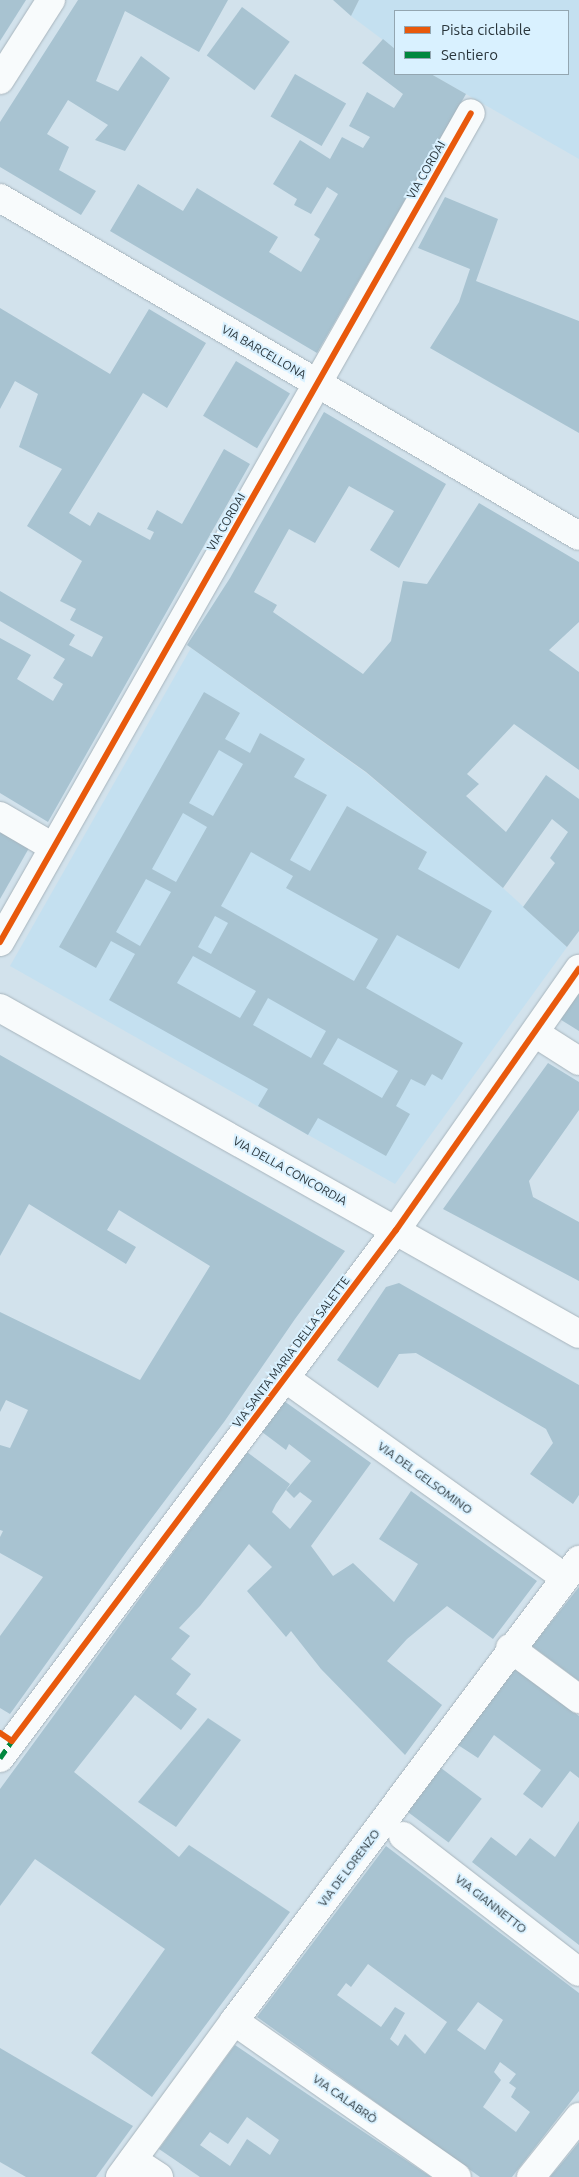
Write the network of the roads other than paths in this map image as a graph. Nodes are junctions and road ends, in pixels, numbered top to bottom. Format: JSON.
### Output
{"nodes":[{"id":1,"x":51,"y":0,"type":"edge"},
{"id":2,"x":0,"y":80,"type":"edge"},
{"id":3,"x":472,"y":113,"type":"dead end"},
{"id":4,"x":0,"y":198,"type":"edge"},
{"id":5,"x":318,"y":383,"type":"junction"},
{"id":6,"x":579,"y":536,"type":"edge"},
{"id":7,"x":0,"y":816,"type":"edge"},
{"id":8,"x":54,"y":847,"type":"junction"},
{"id":9,"x":0,"y":942,"type":"edge"},
{"id":10,"x":579,"y":969,"type":"edge"},
{"id":11,"x":0,"y":1008,"type":"edge"},
{"id":12,"x":535,"y":1033,"type":"junction"},
{"id":13,"x":579,"y":1061,"type":"edge"},
{"id":14,"x":396,"y":1230,"type":"junction"},
{"id":15,"x":579,"y":1334,"type":"edge"},
{"id":16,"x":285,"y":1378,"type":"junction"},
{"id":17,"x":572,"y":1569,"type":"edge"},
{"id":18,"x":510,"y":1648,"type":"junction"},
{"id":19,"x":579,"y":1699,"type":"edge"},
{"id":20,"x":4,"y":1744,"type":"edge"},
{"id":21,"x":403,"y":1836,"type":"dead end"},
{"id":22,"x":579,"y":1972,"type":"edge"},
{"id":23,"x":234,"y":2021,"type":"junction"},
{"id":24,"x":579,"y":2117,"type":"edge"},
{"id":25,"x":127,"y":2168,"type":"edge"},
{"id":26,"x":160,"y":2177,"type":"edge"},
{"id":27,"x":456,"y":2177,"type":"edge"},
{"id":28,"x":531,"y":2177,"type":"edge"}],
"edges":[{"from":1,"to":2,"type":"street"},
{"from":3,"to":5,"type":"street","name":"VIA CORDAI"},
{"from":4,"to":5,"type":"street","name":"VIA BARCELLONA"},
{"from":5,"to":6,"type":"street","name":"VIA BARCELLONA"},
{"from":5,"to":8,"type":"street","name":"VIA CORDAI"},
{"from":7,"to":8,"type":"street"},
{"from":8,"to":9,"type":"street","name":"VIA CORDAI"},
{"from":10,"to":12,"type":"street","name":"VIA SANTA MARIA DELLA SALETTE"},
{"from":11,"to":14,"type":"street","name":"VIA DELLA CONCORDIA"},
{"from":12,"to":13,"type":"street"},
{"from":12,"to":14,"type":"street","name":"VIA SANTA MARIA DELLA SALETTE"},
{"from":14,"to":15,"type":"street","name":"VIA DELLA CONCORDIA"},
{"from":14,"to":16,"type":"street","name":"VIA SANTA MARIA DELLA SALETTE"},
{"from":16,"to":17,"type":"street","name":"VIA DEL GELSOMINO"},
{"from":16,"to":20,"type":"street","name":"VIA SANTA MARIA DELLA SALETTE"},
{"from":17,"to":18,"type":"street","name":"VIA DE LORENZO"},
{"from":18,"to":19,"type":"street"},
{"from":18,"to":23,"type":"street","name":"VIA DE LORENZO"},
{"from":21,"to":22,"type":"street","name":"VIA GIANNETTO"},
{"from":23,"to":25,"type":"street","name":"VIA DE LORENZO"},
{"from":23,"to":27,"type":"street","name":"VIA CALABRÒ"},
{"from":24,"to":28,"type":"street"},
{"from":25,"to":26,"type":"street"}]}
